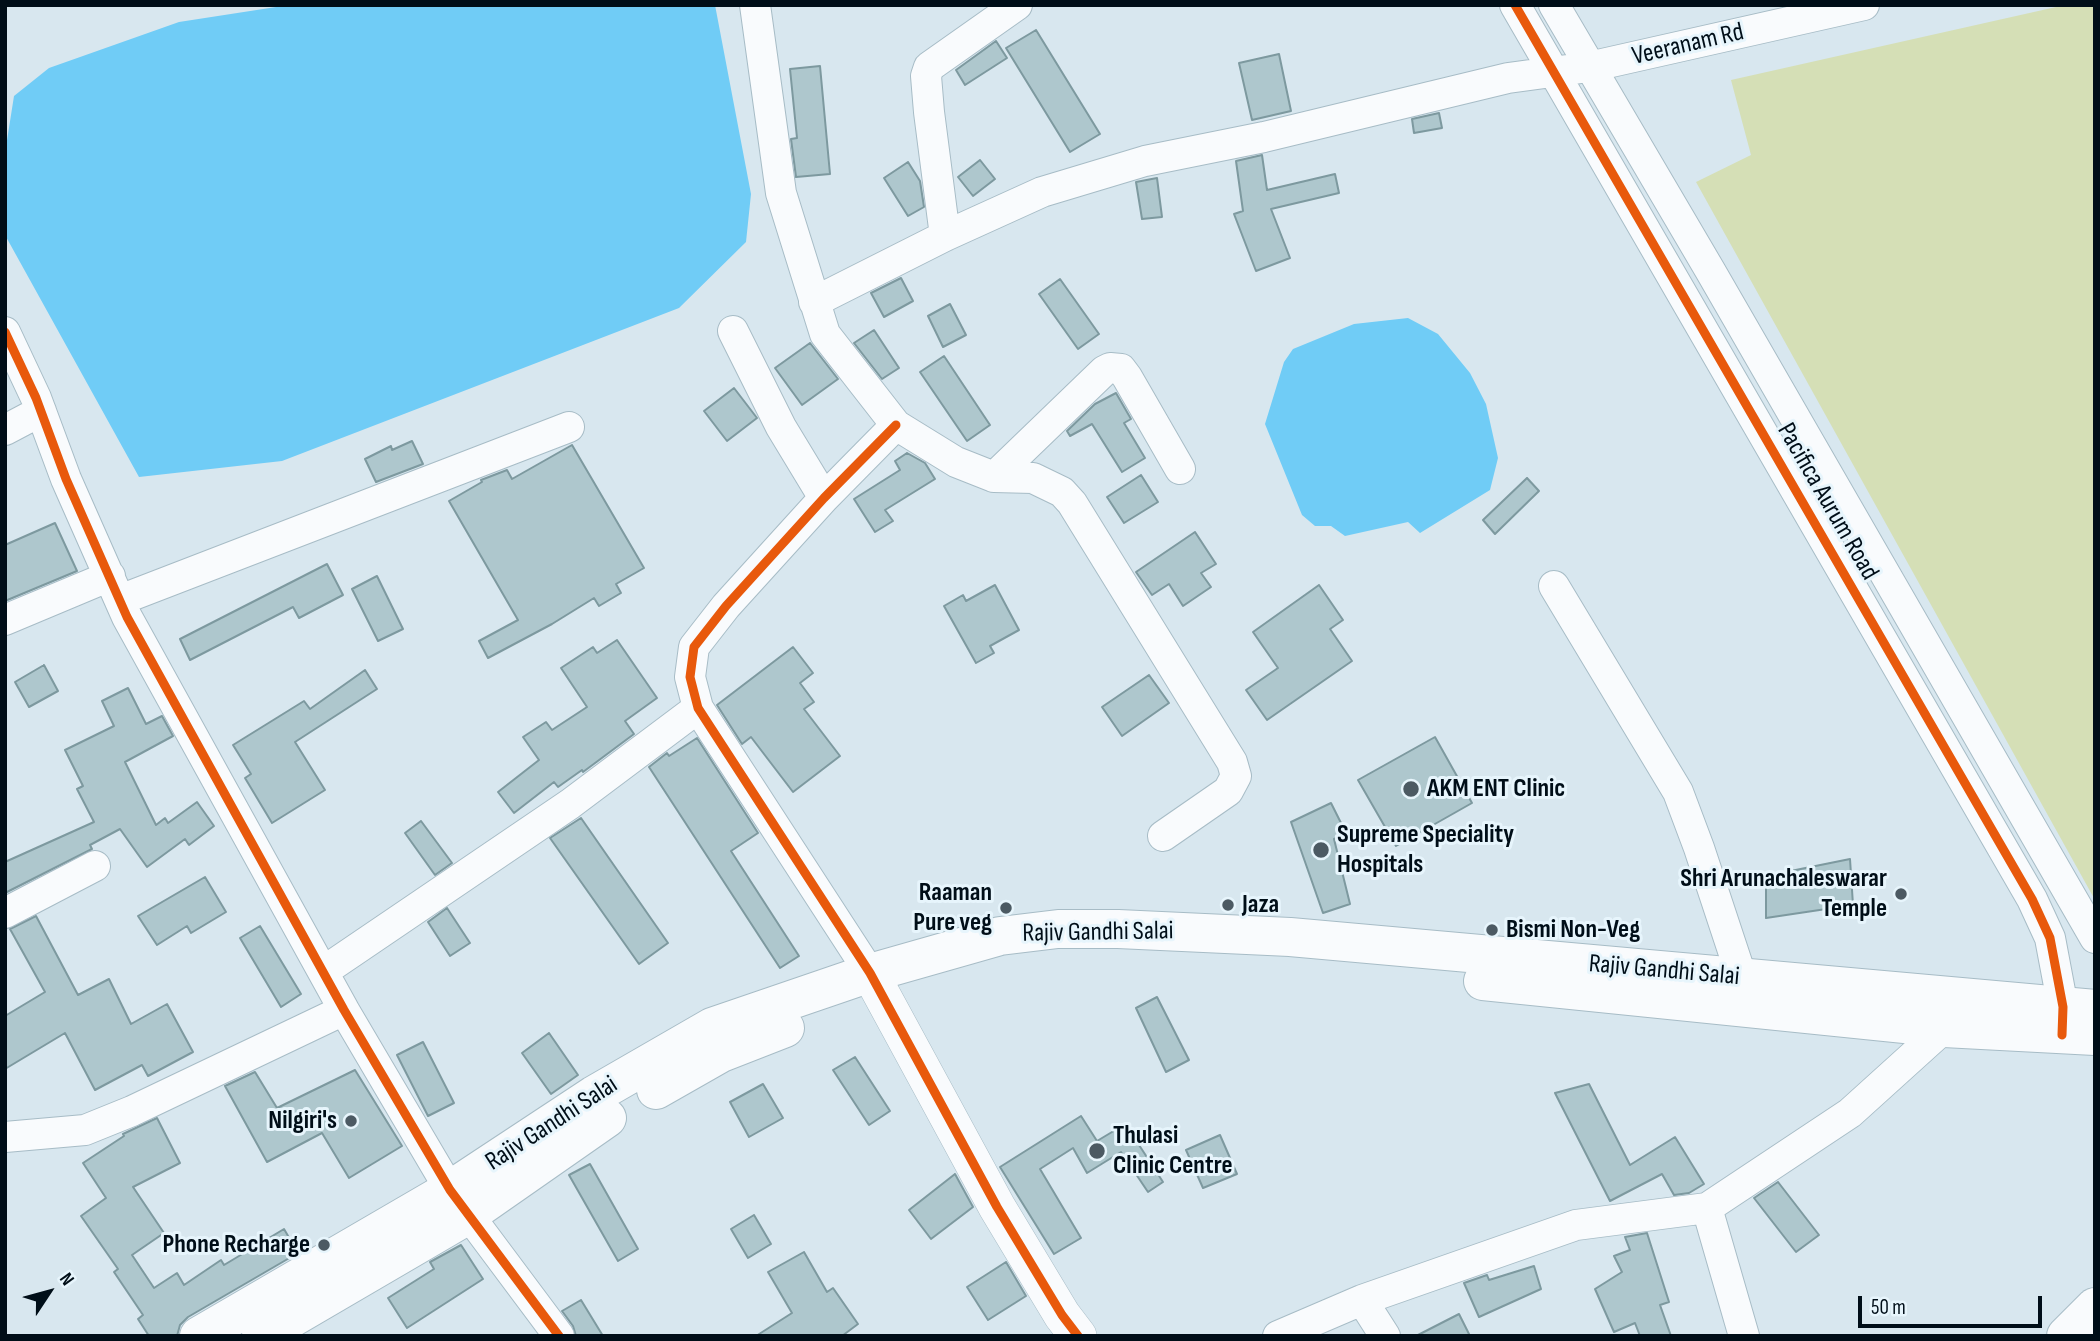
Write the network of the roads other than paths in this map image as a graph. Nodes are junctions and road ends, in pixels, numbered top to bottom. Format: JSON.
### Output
{"nodes":[{"id":1,"x":755,"y":5,"type":"edge"},
{"id":2,"x":1017,"y":5,"type":"edge"},
{"id":3,"x":1515,"y":5,"type":"edge"},
{"id":4,"x":1554,"y":5,"type":"edge"},
{"id":5,"x":1864,"y":5,"type":"edge"},
{"id":6,"x":1590,"y":67,"type":"junction"},
{"id":7,"x":1552,"y":71,"type":"junction"},
{"id":8,"x":945,"y":236,"type":"junction"},
{"id":9,"x":814,"y":302,"type":"junction"},
{"id":10,"x":733,"y":331,"type":"dead end"},
{"id":11,"x":5,"y":332,"type":"edge"},
{"id":12,"x":41,"y":411,"type":"junction"},
{"id":13,"x":896,"y":425,"type":"junction"},
{"id":14,"x":569,"y":427,"type":"dead end"},
{"id":15,"x":5,"y":430,"type":"edge"},
{"id":16,"x":1180,"y":469,"type":"dead end"},
{"id":17,"x":994,"y":477,"type":"junction"},
{"id":18,"x":824,"y":498,"type":"junction"},
{"id":19,"x":1554,"y":586,"type":"dead end"},
{"id":20,"x":115,"y":588,"type":"junction"},
{"id":21,"x":5,"y":620,"type":"edge"},
{"id":22,"x":698,"y":708,"type":"junction"},
{"id":23,"x":1163,"y":836,"type":"dead end"},
{"id":24,"x":95,"y":866,"type":"dead end"},
{"id":25,"x":5,"y":914,"type":"edge"},
{"id":26,"x":2095,"y":938,"type":"edge"},
{"id":27,"x":324,"y":971,"type":"junction"},
{"id":28,"x":1742,"y":978,"type":"junction"},
{"id":29,"x":874,"y":982,"type":"junction"},
{"id":30,"x":344,"y":1010,"type":"junction"},
{"id":31,"x":2079,"y":1021,"type":"edge"},
{"id":32,"x":1944,"y":1028,"type":"junction"},
{"id":33,"x":8,"y":1131,"type":"edge"},
{"id":34,"x":459,"y":1202,"type":"junction"},
{"id":35,"x":1707,"y":1208,"type":"junction"},
{"id":36,"x":1362,"y":1300,"type":"junction"},
{"id":37,"x":2095,"y":1307,"type":"edge"},
{"id":38,"x":199,"y":1336,"type":"edge"},
{"id":39,"x":261,"y":1336,"type":"edge"},
{"id":40,"x":559,"y":1336,"type":"edge"},
{"id":41,"x":1078,"y":1336,"type":"edge"},
{"id":42,"x":1278,"y":1336,"type":"edge"},
{"id":43,"x":1385,"y":1336,"type":"edge"},
{"id":44,"x":1744,"y":1336,"type":"edge"},
{"id":45,"x":2066,"y":1336,"type":"edge"}],
"edges":[{"from":1,"to":9,"type":"street"},
{"from":2,"to":8,"type":"street"},
{"from":3,"to":7,"type":"street","name":"Pacifica Aurum Road"},
{"from":4,"to":6,"type":"street","name":"Pacifica Aurum Road"},
{"from":5,"to":6,"type":"street","name":"Veeranam Rd"},
{"from":6,"to":7,"type":"street","name":"Veeranam Rd"},
{"from":6,"to":26,"type":"street","name":"Pacifica Aurum Road"},
{"from":7,"to":8,"type":"street","name":"Veeranam Rd"},
{"from":7,"to":31,"type":"street","name":"Pacifica Aurum Road"},
{"from":8,"to":9,"type":"street","name":"Veeranam Rd"},
{"from":9,"to":13,"type":"street"},
{"from":10,"to":18,"type":"street"},
{"from":11,"to":12,"type":"street"},
{"from":12,"to":15,"type":"street"},
{"from":12,"to":20,"type":"street"},
{"from":13,"to":17,"type":"street"},
{"from":13,"to":18,"type":"street"},
{"from":14,"to":20,"type":"street"},
{"from":16,"to":17,"type":"street"},
{"from":17,"to":23,"type":"street"},
{"from":18,"to":22,"type":"street"},
{"from":19,"to":28,"type":"street"},
{"from":20,"to":21,"type":"street"},
{"from":20,"to":27,"type":"street"},
{"from":22,"to":27,"type":"street"},
{"from":22,"to":29,"type":"street"},
{"from":24,"to":25,"type":"street"},
{"from":27,"to":30,"type":"street"},
{"from":28,"to":29,"type":"main road","name":"Rajiv Gandhi Salai"},
{"from":28,"to":31,"type":"main road","name":"Rajiv Gandhi Salai"},
{"from":29,"to":32,"type":"main road","name":"Rajiv Gandhi Salai"},
{"from":29,"to":34,"type":"main road","name":"Rajiv Gandhi Salai"},
{"from":29,"to":41,"type":"street"},
{"from":30,"to":33,"type":"street"},
{"from":30,"to":34,"type":"street"},
{"from":31,"to":32,"type":"main road","name":"Rajiv Gandhi Salai"},
{"from":32,"to":35,"type":"street"},
{"from":34,"to":38,"type":"main road","name":"Rajiv Gandhi Salai"},
{"from":34,"to":39,"type":"main road","name":"Rajiv Gandhi Salai"},
{"from":34,"to":40,"type":"street"},
{"from":35,"to":36,"type":"street"},
{"from":35,"to":44,"type":"street"},
{"from":36,"to":42,"type":"street"},
{"from":36,"to":43,"type":"street"},
{"from":37,"to":45,"type":"main road"}]}
